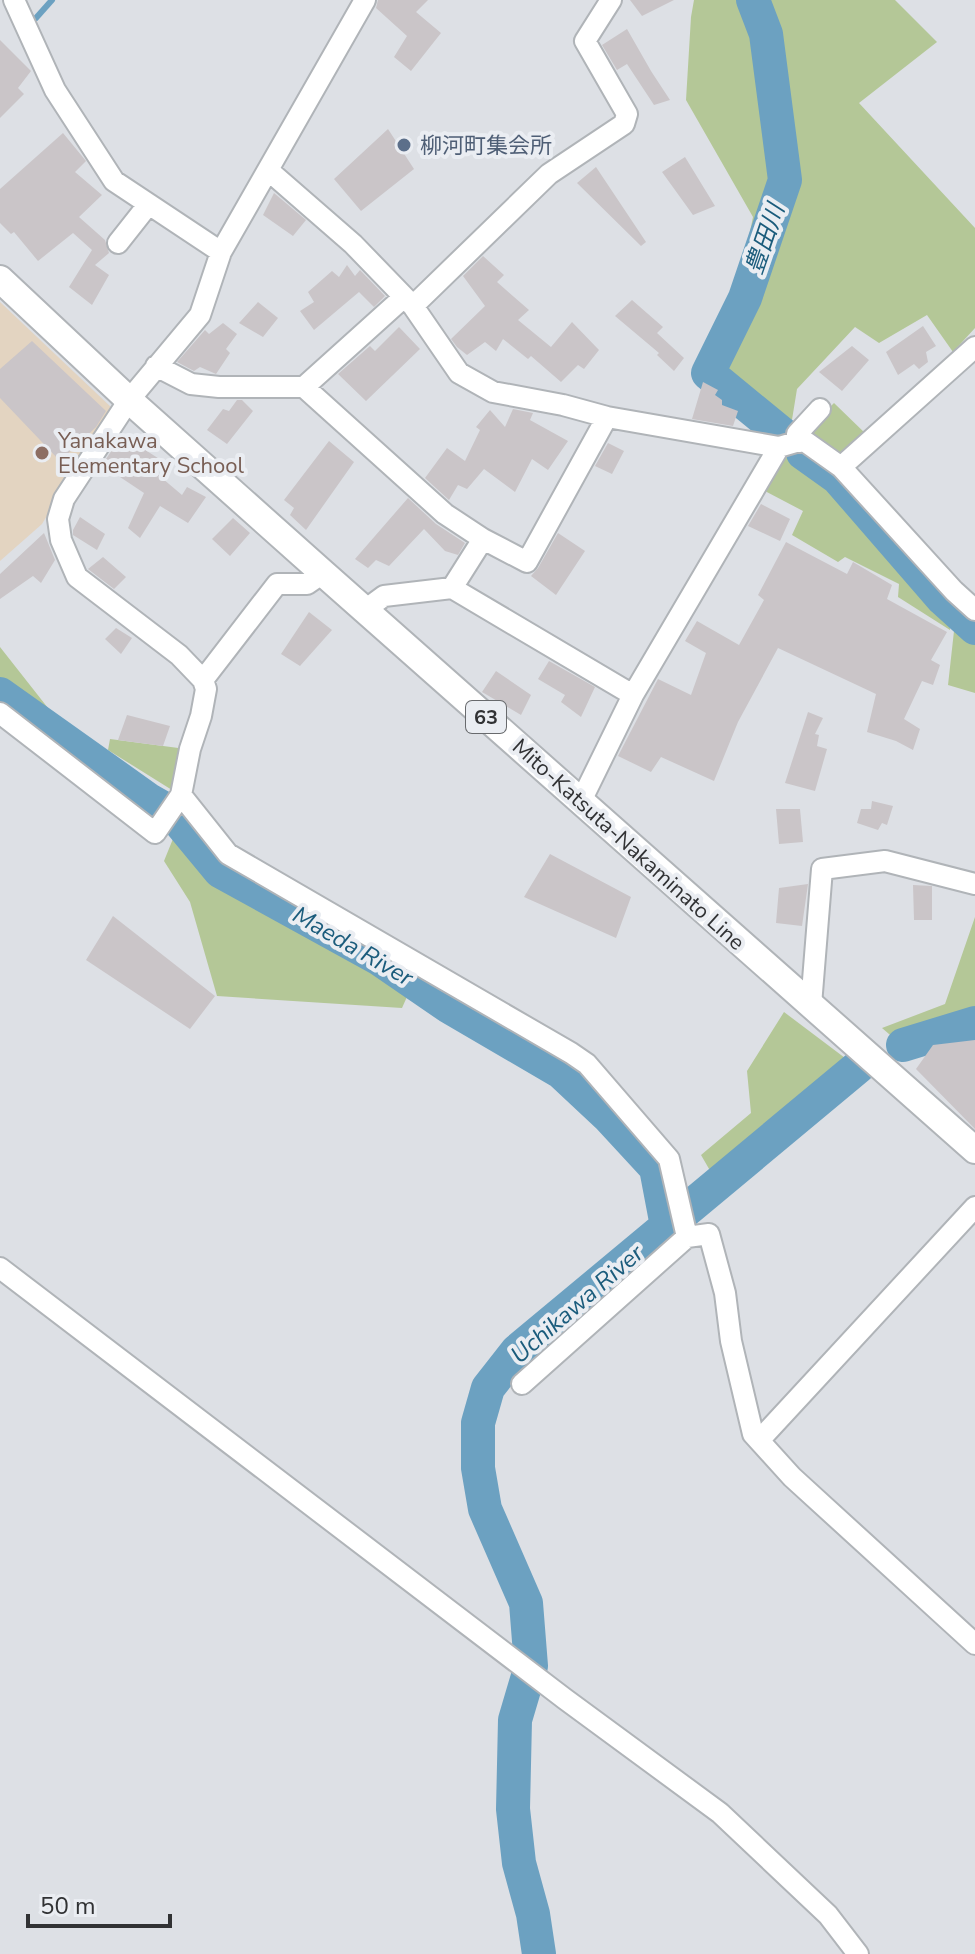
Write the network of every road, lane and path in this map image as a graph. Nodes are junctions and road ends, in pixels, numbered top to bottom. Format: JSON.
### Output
{"nodes":[{"id":1,"x":14,"y":0,"type":"edge"},
{"id":2,"x":365,"y":0,"type":"edge"},
{"id":3,"x":611,"y":0,"type":"edge"},
{"id":4,"x":268,"y":170,"type":"junction"},
{"id":5,"x":148,"y":205,"type":"junction"},
{"id":6,"x":118,"y":243,"type":"dead end"},
{"id":7,"x":221,"y":252,"type":"junction"},
{"id":8,"x":0,"y":279,"type":"edge"},
{"id":9,"x":408,"y":302,"type":"junction"},
{"id":10,"x":974,"y":346,"type":"edge"},
{"id":11,"x":156,"y":366,"type":"junction"},
{"id":12,"x":304,"y":387,"type":"junction"},
{"id":13,"x":129,"y":400,"type":"junction"},
{"id":14,"x":820,"y":409,"type":"dead end"},
{"id":15,"x":607,"y":417,"type":"junction"},
{"id":16,"x":789,"y":444,"type":"junction"},
{"id":17,"x":841,"y":467,"type":"junction"},
{"id":18,"x":483,"y":539,"type":"junction"},
{"id":19,"x":323,"y":573,"type":"junction"},
{"id":20,"x":452,"y":588,"type":"junction"},
{"id":21,"x":365,"y":610,"type":"junction"},
{"id":22,"x":975,"y":610,"type":"edge"},
{"id":23,"x":203,"y":680,"type":"junction"},
{"id":24,"x":633,"y":695,"type":"junction"},
{"id":25,"x":0,"y":713,"type":"edge"},
{"id":26,"x":181,"y":795,"type":"junction"},
{"id":27,"x":581,"y":801,"type":"junction"},
{"id":28,"x":975,"y":884,"type":"edge"},
{"id":29,"x":811,"y":1005,"type":"junction"},
{"id":30,"x":975,"y":1150,"type":"edge"},
{"id":31,"x":975,"y":1207,"type":"edge"},
{"id":32,"x":686,"y":1231,"type":"junction"},
{"id":33,"x":0,"y":1268,"type":"edge"},
{"id":34,"x":522,"y":1384,"type":"dead end"},
{"id":35,"x":753,"y":1434,"type":"junction"},
{"id":36,"x":975,"y":1644,"type":"edge"},
{"id":37,"x":858,"y":1954,"type":"edge"}],
"edges":[{"from":1,"to":5,"type":"street"},
{"from":2,"to":4,"type":"street"},
{"from":3,"to":9,"type":"street"},
{"from":4,"to":7,"type":"street"},
{"from":4,"to":9,"type":"street"},
{"from":5,"to":6,"type":"street"},
{"from":5,"to":7,"type":"street"},
{"from":7,"to":11,"type":"street"},
{"from":8,"to":13,"type":"main road","name":"Mito-Katsuta-Nakaminato Line","number":"63"},
{"from":9,"to":12,"type":"street"},
{"from":9,"to":15,"type":"street"},
{"from":10,"to":17,"type":"street"},
{"from":11,"to":12,"type":"street"},
{"from":11,"to":13,"type":"street"},
{"from":12,"to":18,"type":"street"},
{"from":13,"to":19,"type":"main road","name":"Mito-Katsuta-Nakaminato Line","number":"63"},
{"from":13,"to":23,"type":"street"},
{"from":14,"to":16,"type":"street"},
{"from":15,"to":16,"type":"street"},
{"from":15,"to":18,"type":"street"},
{"from":16,"to":17,"type":"street"},
{"from":16,"to":24,"type":"street"},
{"from":17,"to":22,"type":"street"},
{"from":18,"to":20,"type":"street"},
{"from":19,"to":21,"type":"main road","name":"Mito-Katsuta-Nakaminato Line","number":"63"},
{"from":19,"to":23,"type":"street"},
{"from":20,"to":21,"type":"street"},
{"from":20,"to":24,"type":"street"},
{"from":21,"to":27,"type":"main road","name":"Mito-Katsuta-Nakaminato Line","number":"63"},
{"from":23,"to":26,"type":"street"},
{"from":24,"to":27,"type":"street"},
{"from":25,"to":26,"type":"street"},
{"from":26,"to":32,"type":"street"},
{"from":27,"to":29,"type":"main road","name":"Mito-Katsuta-Nakaminato Line","number":"63"},
{"from":28,"to":29,"type":"street"},
{"from":29,"to":30,"type":"main road","name":"Mito-Katsuta-Nakaminato Line","number":"63"},
{"from":31,"to":35,"type":"street"},
{"from":32,"to":34,"type":"street"},
{"from":32,"to":35,"type":"street"},
{"from":33,"to":37,"type":"street"},
{"from":35,"to":36,"type":"street"}]}
